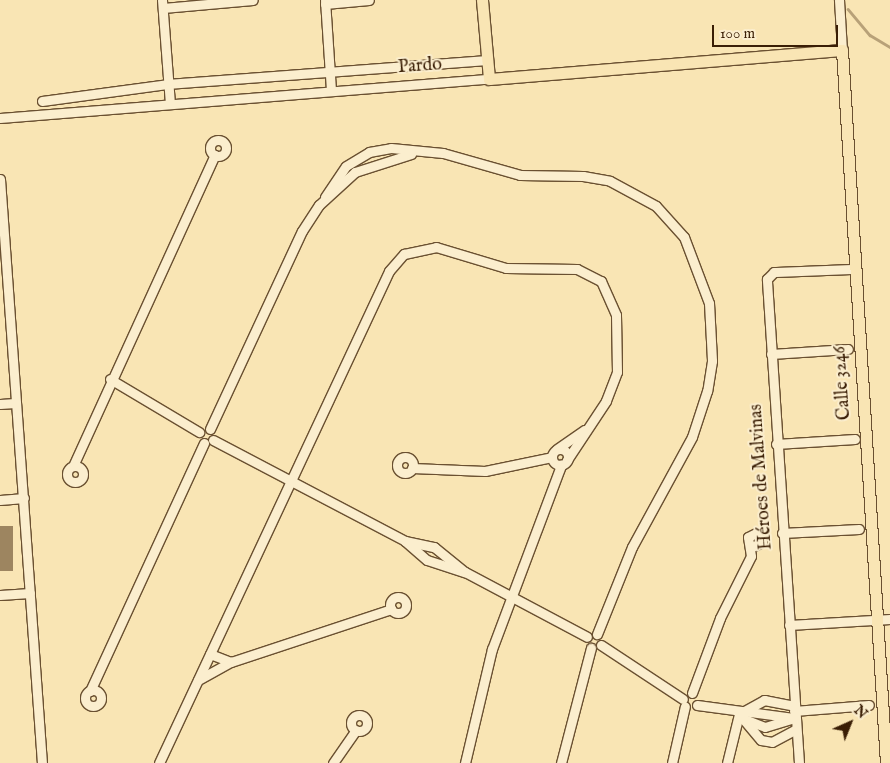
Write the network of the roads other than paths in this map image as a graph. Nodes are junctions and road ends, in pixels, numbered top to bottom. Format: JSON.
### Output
{"nodes":[{"id":1,"x":253,"y":0,"type":"edge"},
{"id":2,"x":369,"y":0,"type":"edge"},
{"id":3,"x":482,"y":0,"type":"edge"},
{"id":4,"x":839,"y":0,"type":"edge"},
{"id":5,"x":239,"y":1,"type":"edge"},
{"id":6,"x":325,"y":2,"type":"edge"},
{"id":7,"x":162,"y":4,"type":"edge"},
{"id":8,"x":842,"y":50,"type":"junction"},
{"id":9,"x":487,"y":60,"type":"junction"},
{"id":10,"x":328,"y":70,"type":"junction"},
{"id":11,"x":489,"y":79,"type":"junction"},
{"id":12,"x":168,"y":84,"type":"junction"},
{"id":13,"x":330,"y":91,"type":"junction"},
{"id":14,"x":42,"y":101,"type":"dead end"},
{"id":15,"x":170,"y":104,"type":"junction"},
{"id":16,"x":0,"y":118,"type":"edge"},
{"id":17,"x":426,"y":152,"type":"junction"},
{"id":18,"x":364,"y":154,"type":"junction"},
{"id":19,"x":215,"y":155,"type":"dead end"},
{"id":20,"x":369,"y":165,"type":"junction"},
{"id":21,"x":0,"y":179,"type":"edge"},
{"id":22,"x":325,"y":197,"type":"junction"},
{"id":23,"x":1,"y":213,"type":"edge"},
{"id":24,"x":853,"y":268,"type":"junction"},
{"id":25,"x":4,"y":308,"type":"edge"},
{"id":26,"x":848,"y":349,"type":"dead end"},
{"id":27,"x":771,"y":354,"type":"junction"},
{"id":28,"x":110,"y":379,"type":"junction"},
{"id":29,"x":15,"y":402,"type":"junction"},
{"id":30,"x":0,"y":404,"type":"edge"},
{"id":31,"x":594,"y":419,"type":"junction"},
{"id":32,"x":210,"y":429,"type":"junction"},
{"id":33,"x":199,"y":432,"type":"junction"},
{"id":34,"x":854,"y":439,"type":"dead end"},
{"id":35,"x":208,"y":442,"type":"junction"},
{"id":36,"x":776,"y":444,"type":"junction"},
{"id":37,"x":555,"y":453,"type":"junction"},
{"id":38,"x":564,"y":463,"type":"junction"},
{"id":39,"x":73,"y":466,"type":"dead end"},
{"id":40,"x":412,"y":468,"type":"dead end"},
{"id":41,"x":290,"y":481,"type":"junction"},
{"id":42,"x":24,"y":498,"type":"junction"},
{"id":43,"x":0,"y":500,"type":"edge"},
{"id":44,"x":859,"y":529,"type":"dead end"},
{"id":45,"x":782,"y":533,"type":"junction"},
{"id":46,"x":405,"y":541,"type":"junction"},
{"id":47,"x":752,"y":548,"type":"dead end"},
{"id":48,"x":465,"y":572,"type":"junction"},
{"id":49,"x":30,"y":593,"type":"junction"},
{"id":50,"x":0,"y":595,"type":"edge"},
{"id":51,"x":510,"y":595,"type":"junction"},
{"id":52,"x":391,"y":609,"type":"dead end"},
{"id":53,"x":890,"y":619,"type":"edge"},
{"id":54,"x":876,"y":621,"type":"junction"},
{"id":55,"x":789,"y":625,"type":"junction"},
{"id":56,"x":597,"y":634,"type":"junction"},
{"id":57,"x":587,"y":637,"type":"junction"},
{"id":58,"x":596,"y":647,"type":"junction"},
{"id":59,"x":210,"y":654,"type":"junction"},
{"id":60,"x":231,"y":662,"type":"junction"},
{"id":61,"x":198,"y":680,"type":"junction"},
{"id":62,"x":90,"y":691,"type":"dead end"},
{"id":63,"x":692,"y":693,"type":"junction"},
{"id":64,"x":684,"y":703,"type":"junction"},
{"id":65,"x":697,"y":705,"type":"junction"},
{"id":66,"x":869,"y":705,"type":"dead end"},
{"id":67,"x":794,"y":712,"type":"junction"},
{"id":68,"x":738,"y":714,"type":"junction"},
{"id":69,"x":356,"y":730,"type":"dead end"},
{"id":70,"x":795,"y":730,"type":"junction"},
{"id":71,"x":42,"y":763,"type":"edge"},
{"id":72,"x":159,"y":763,"type":"edge"},
{"id":73,"x":333,"y":763,"type":"edge"},
{"id":74,"x":465,"y":763,"type":"edge"},
{"id":75,"x":560,"y":763,"type":"edge"},
{"id":76,"x":672,"y":763,"type":"edge"},
{"id":77,"x":727,"y":763,"type":"edge"},
{"id":78,"x":799,"y":763,"type":"edge"},
{"id":79,"x":886,"y":763,"type":"edge"}],
"edges":[{"from":1,"to":5,"type":"street"},
{"from":2,"to":6,"type":"street"},
{"from":3,"to":9,"type":"main road"},
{"from":4,"to":8,"type":"street","name":"Calle 3246"},
{"from":5,"to":7,"type":"street"},
{"from":6,"to":10,"type":"street"},
{"from":7,"to":12,"type":"street"},
{"from":8,"to":11,"type":"main road","name":"Pardo"},
{"from":8,"to":24,"type":"main road","name":"Calle 3246"},
{"from":9,"to":10,"type":"street","name":"Pardo"},
{"from":9,"to":11,"type":"main road"},
{"from":10,"to":12,"type":"street","name":"Pardo"},
{"from":10,"to":13,"type":"street"},
{"from":11,"to":13,"type":"street","name":"Pardo"},
{"from":12,"to":14,"type":"street","name":"Pardo"},
{"from":12,"to":15,"type":"street"},
{"from":13,"to":15,"type":"street","name":"Pardo"},
{"from":15,"to":16,"type":"street","name":"Pardo"},
{"from":17,"to":18,"type":"street"},
{"from":17,"to":20,"type":"street"},
{"from":17,"to":56,"type":"street"},
{"from":18,"to":20,"type":"street"},
{"from":18,"to":22,"type":"street"},
{"from":19,"to":28,"type":"street"},
{"from":20,"to":22,"type":"street"},
{"from":21,"to":23,"type":"street"},
{"from":22,"to":32,"type":"street"},
{"from":23,"to":25,"type":"street"},
{"from":24,"to":27,"type":"street","name":"Héroes de Malvinas"},
{"from":24,"to":54,"type":"main road","name":"Calle 3246"},
{"from":25,"to":29,"type":"street"},
{"from":26,"to":27,"type":"street"},
{"from":27,"to":36,"type":"street","name":"Héroes de Malvinas"},
{"from":28,"to":33,"type":"street"},
{"from":28,"to":39,"type":"street"},
{"from":29,"to":30,"type":"street"},
{"from":29,"to":42,"type":"street"},
{"from":31,"to":37,"type":"street"},
{"from":31,"to":38,"type":"street"},
{"from":31,"to":41,"type":"street"},
{"from":32,"to":33,"type":"street"},
{"from":32,"to":35,"type":"street"},
{"from":33,"to":35,"type":"street"},
{"from":34,"to":36,"type":"street"},
{"from":35,"to":41,"type":"street"},
{"from":35,"to":62,"type":"street"},
{"from":36,"to":45,"type":"street","name":"Héroes de Malvinas"},
{"from":37,"to":38,"type":"street"},
{"from":37,"to":38,"type":"street"},
{"from":37,"to":40,"type":"street"},
{"from":38,"to":51,"type":"street"},
{"from":41,"to":46,"type":"street"},
{"from":41,"to":59,"type":"street"},
{"from":42,"to":43,"type":"street"},
{"from":42,"to":49,"type":"street"},
{"from":44,"to":45,"type":"street"},
{"from":45,"to":55,"type":"street","name":"Héroes de Malvinas"},
{"from":46,"to":48,"type":"street"},
{"from":46,"to":48,"type":"street"},
{"from":47,"to":63,"type":"street"},
{"from":48,"to":51,"type":"street"},
{"from":49,"to":50,"type":"street"},
{"from":49,"to":71,"type":"street"},
{"from":51,"to":57,"type":"street"},
{"from":51,"to":74,"type":"street"},
{"from":52,"to":60,"type":"street"},
{"from":53,"to":54,"type":"street"},
{"from":54,"to":55,"type":"street"},
{"from":54,"to":79,"type":"main road","name":"Calle 3246"},
{"from":55,"to":67,"type":"street","name":"Héroes de Malvinas"},
{"from":56,"to":57,"type":"street"},
{"from":56,"to":58,"type":"street"},
{"from":57,"to":58,"type":"street"},
{"from":58,"to":64,"type":"street"},
{"from":58,"to":75,"type":"street"},
{"from":59,"to":60,"type":"street"},
{"from":59,"to":61,"type":"street"},
{"from":60,"to":61,"type":"street"},
{"from":61,"to":72,"type":"street"},
{"from":63,"to":64,"type":"street"},
{"from":63,"to":65,"type":"street"},
{"from":64,"to":65,"type":"street"},
{"from":64,"to":76,"type":"street"},
{"from":65,"to":68,"type":"street"},
{"from":66,"to":67,"type":"street"},
{"from":67,"to":68,"type":"street"},
{"from":67,"to":68,"type":"street"},
{"from":67,"to":70,"type":"street","name":"Héroes de Malvinas"},
{"from":68,"to":70,"type":"street"},
{"from":68,"to":77,"type":"street"},
{"from":69,"to":73,"type":"street"},
{"from":70,"to":78,"type":"street","name":"Héroes de Malvinas"}]}
